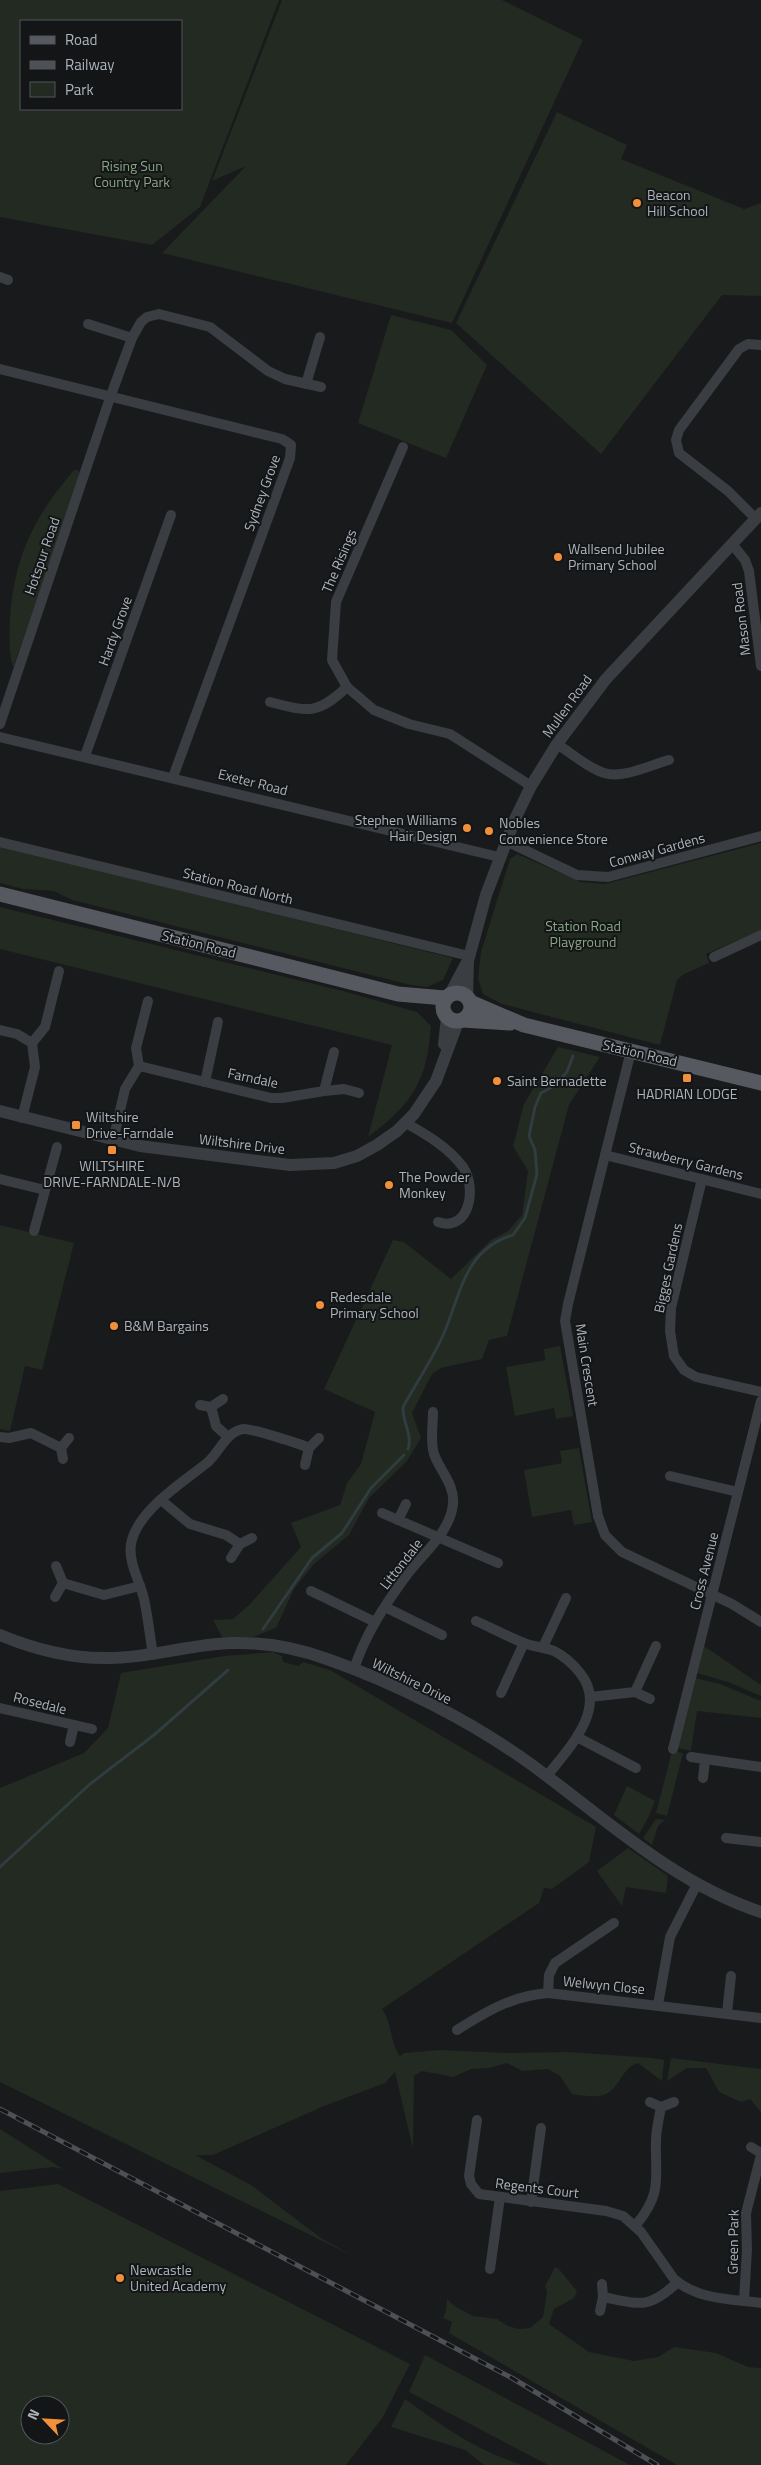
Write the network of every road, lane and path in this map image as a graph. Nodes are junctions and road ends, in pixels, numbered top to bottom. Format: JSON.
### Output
{"nodes":[{"id":1,"x":88,"y":324,"type":"dead end"},
{"id":2,"x":320,"y":337,"type":"dead end"},
{"id":3,"x":132,"y":338,"type":"junction"},
{"id":4,"x":761,"y":345,"type":"edge"},
{"id":5,"x":0,"y":370,"type":"edge"},
{"id":6,"x":306,"y":384,"type":"junction"},
{"id":7,"x":320,"y":387,"type":"dead end"},
{"id":8,"x":110,"y":396,"type":"junction"},
{"id":9,"x":403,"y":447,"type":"dead end"},
{"id":10,"x":171,"y":515,"type":"dead end"},
{"id":11,"x":759,"y":516,"type":"edge"},
{"id":12,"x":732,"y":544,"type":"junction"},
{"id":13,"x":761,"y":666,"type":"edge"},
{"id":14,"x":347,"y":687,"type":"junction"},
{"id":15,"x":270,"y":702,"type":"dead end"},
{"id":16,"x":0,"y":724,"type":"edge"},
{"id":17,"x":0,"y":737,"type":"edge"},
{"id":18,"x":557,"y":744,"type":"junction"},
{"id":19,"x":85,"y":756,"type":"junction"},
{"id":20,"x":669,"y":760,"type":"dead end"},
{"id":21,"x":173,"y":777,"type":"junction"},
{"id":22,"x":531,"y":786,"type":"junction"},
{"id":23,"x":761,"y":836,"type":"edge"},
{"id":24,"x":506,"y":841,"type":"junction"},
{"id":25,"x":0,"y":842,"type":"edge"},
{"id":26,"x":499,"y":857,"type":"junction"},
{"id":27,"x":0,"y":894,"type":"edge"},
{"id":28,"x":761,"y":935,"type":"edge"},
{"id":29,"x":714,"y":957,"type":"dead end"},
{"id":30,"x":468,"y":959,"type":"junction"},
{"id":31,"x":59,"y":971,"type":"dead end"},
{"id":32,"x":398,"y":994,"type":"junction"},
{"id":33,"x":448,"y":996,"type":"junction"},
{"id":34,"x":468,"y":999,"type":"junction"},
{"id":35,"x":148,"y":1001,"type":"dead end"},
{"id":36,"x":453,"y":1019,"type":"junction"},
{"id":37,"x":218,"y":1022,"type":"dead end"},
{"id":38,"x":519,"y":1024,"type":"junction"},
{"id":39,"x":0,"y":1030,"type":"edge"},
{"id":40,"x":32,"y":1042,"type":"junction"},
{"id":41,"x":631,"y":1051,"type":"junction"},
{"id":42,"x":334,"y":1052,"type":"dead end"},
{"id":43,"x":139,"y":1066,"type":"junction"},
{"id":44,"x":205,"y":1082,"type":"junction"},
{"id":45,"x":761,"y":1083,"type":"edge"},
{"id":46,"x":324,"y":1091,"type":"junction"},
{"id":47,"x":359,"y":1093,"type":"dead end"},
{"id":48,"x":0,"y":1111,"type":"edge"},
{"id":49,"x":22,"y":1118,"type":"junction"},
{"id":50,"x":406,"y":1123,"type":"junction"},
{"id":51,"x":113,"y":1141,"type":"junction"},
{"id":52,"x":57,"y":1147,"type":"dead end"},
{"id":53,"x":605,"y":1155,"type":"junction"},
{"id":54,"x":0,"y":1179,"type":"edge"},
{"id":55,"x":702,"y":1179,"type":"junction"},
{"id":56,"x":45,"y":1190,"type":"junction"},
{"id":57,"x":761,"y":1194,"type":"edge"},
{"id":58,"x":438,"y":1222,"type":"dead end"},
{"id":59,"x":34,"y":1231,"type":"dead end"},
{"id":60,"x":761,"y":1392,"type":"edge"},
{"id":61,"x":222,"y":1399,"type":"dead end"},
{"id":62,"x":761,"y":1401,"type":"edge"},
{"id":63,"x":433,"y":1412,"type":"dead end"},
{"id":64,"x":0,"y":1437,"type":"edge"},
{"id":65,"x":228,"y":1437,"type":"junction"},
{"id":66,"x":69,"y":1438,"type":"dead end"},
{"id":67,"x":319,"y":1438,"type":"dead end"},
{"id":68,"x":61,"y":1448,"type":"junction"},
{"id":69,"x":308,"y":1448,"type":"junction"},
{"id":70,"x":63,"y":1459,"type":"dead end"},
{"id":71,"x":305,"y":1465,"type":"dead end"},
{"id":72,"x":670,"y":1476,"type":"dead end"},
{"id":73,"x":738,"y":1492,"type":"junction"},
{"id":74,"x":161,"y":1500,"type":"junction"},
{"id":75,"x":406,"y":1504,"type":"dead end"},
{"id":76,"x":382,"y":1513,"type":"dead end"},
{"id":77,"x":398,"y":1520,"type":"junction"},
{"id":78,"x":438,"y":1537,"type":"junction"},
{"id":79,"x":252,"y":1538,"type":"dead end"},
{"id":80,"x":240,"y":1544,"type":"junction"},
{"id":81,"x":231,"y":1558,"type":"dead end"},
{"id":82,"x":498,"y":1564,"type":"dead end"},
{"id":83,"x":56,"y":1566,"type":"dead end"},
{"id":84,"x":63,"y":1583,"type":"junction"},
{"id":85,"x":140,"y":1586,"type":"junction"},
{"id":86,"x":311,"y":1591,"type":"dead end"},
{"id":87,"x":712,"y":1595,"type":"junction"},
{"id":88,"x":55,"y":1597,"type":"dead end"},
{"id":89,"x":566,"y":1598,"type":"dead end"},
{"id":90,"x":384,"y":1607,"type":"junction"},
{"id":91,"x":476,"y":1621,"type":"dead end"},
{"id":92,"x":375,"y":1622,"type":"junction"},
{"id":93,"x":761,"y":1622,"type":"edge"},
{"id":94,"x":442,"y":1635,"type":"dead end"},
{"id":95,"x":1,"y":1638,"type":"edge"},
{"id":96,"x":524,"y":1643,"type":"junction"},
{"id":97,"x":656,"y":1646,"type":"dead end"},
{"id":98,"x":543,"y":1647,"type":"junction"},
{"id":99,"x":153,"y":1655,"type":"junction"},
{"id":100,"x":354,"y":1670,"type":"junction"},
{"id":101,"x":635,"y":1692,"type":"junction"},
{"id":102,"x":501,"y":1693,"type":"dead end"},
{"id":103,"x":590,"y":1697,"type":"junction"},
{"id":104,"x":650,"y":1700,"type":"dead end"},
{"id":105,"x":0,"y":1708,"type":"edge"},
{"id":106,"x":74,"y":1726,"type":"junction"},
{"id":107,"x":92,"y":1729,"type":"dead end"},
{"id":108,"x":577,"y":1737,"type":"junction"},
{"id":109,"x":70,"y":1742,"type":"dead end"},
{"id":110,"x":673,"y":1749,"type":"dead end"},
{"id":111,"x":690,"y":1757,"type":"dead end"},
{"id":112,"x":705,"y":1760,"type":"junction"},
{"id":113,"x":761,"y":1767,"type":"edge"},
{"id":114,"x":636,"y":1768,"type":"dead end"},
{"id":115,"x":547,"y":1776,"type":"junction"},
{"id":116,"x":703,"y":1778,"type":"dead end"},
{"id":117,"x":726,"y":1838,"type":"dead end"},
{"id":118,"x":761,"y":1842,"type":"edge"},
{"id":119,"x":697,"y":1884,"type":"junction"},
{"id":120,"x":761,"y":1912,"type":"edge"},
{"id":121,"x":614,"y":1923,"type":"dead end"},
{"id":122,"x":731,"y":1976,"type":"dead end"},
{"id":123,"x":548,"y":1993,"type":"junction"},
{"id":124,"x":658,"y":2005,"type":"junction"},
{"id":125,"x":727,"y":2013,"type":"junction"},
{"id":126,"x":761,"y":2018,"type":"edge"},
{"id":127,"x":457,"y":2030,"type":"dead end"},
{"id":128,"x":650,"y":2102,"type":"dead end"},
{"id":129,"x":674,"y":2102,"type":"dead end"},
{"id":130,"x":661,"y":2107,"type":"junction"},
{"id":131,"x":477,"y":2120,"type":"dead end"},
{"id":132,"x":541,"y":2128,"type":"dead end"},
{"id":133,"x":752,"y":2147,"type":"dead end"},
{"id":134,"x":761,"y":2154,"type":"edge"},
{"id":135,"x":500,"y":2197,"type":"junction"},
{"id":136,"x":531,"y":2202,"type":"junction"},
{"id":137,"x":636,"y":2225,"type":"junction"},
{"id":138,"x":490,"y":2269,"type":"dead end"},
{"id":139,"x":678,"y":2282,"type":"junction"},
{"id":140,"x":602,"y":2284,"type":"dead end"},
{"id":141,"x":603,"y":2297,"type":"junction"},
{"id":142,"x":744,"y":2300,"type":"junction"},
{"id":143,"x":761,"y":2303,"type":"edge"},
{"id":144,"x":600,"y":2311,"type":"dead end"}],
"edges":[{"from":1,"to":3,"type":"street"},
{"from":2,"to":6,"type":"street"},
{"from":3,"to":6,"type":"street","name":"Hotspur Road"},
{"from":3,"to":8,"type":"street","name":"Hotspur Road"},
{"from":4,"to":11,"type":"street"},
{"from":5,"to":8,"type":"street","name":"Sydney Grove"},
{"from":6,"to":7,"type":"street","name":"Hotspur Road"},
{"from":8,"to":16,"type":"street","name":"Hotspur Road"},
{"from":8,"to":21,"type":"street","name":"Sydney Grove"},
{"from":9,"to":14,"type":"street","name":"The Risings"},
{"from":10,"to":19,"type":"street","name":"Hardy Grove"},
{"from":11,"to":12,"type":"street","name":"Mullen Road"},
{"from":12,"to":13,"type":"street","name":"Mason Road"},
{"from":12,"to":18,"type":"street","name":"Mullen Road"},
{"from":14,"to":15,"type":"street"},
{"from":14,"to":22,"type":"street","name":"The Risings"},
{"from":17,"to":19,"type":"street","name":"Exeter Road"},
{"from":18,"to":20,"type":"street"},
{"from":18,"to":22,"type":"street","name":"Mullen Road"},
{"from":19,"to":21,"type":"street","name":"Exeter Road"},
{"from":21,"to":26,"type":"street","name":"Exeter Road"},
{"from":22,"to":24,"type":"street","name":"Mullen Road"},
{"from":23,"to":24,"type":"street","name":"Conway Gardens"},
{"from":24,"to":26,"type":"street","name":"Mullen Road"},
{"from":25,"to":30,"type":"street","name":"Station Road North"},
{"from":26,"to":30,"type":"street","name":"Mullen Road"},
{"from":27,"to":32,"type":"main road","name":"Station Road"},
{"from":28,"to":29,"type":"street"},
{"from":30,"to":33,"type":"street","name":"Mullen Road"},
{"from":30,"to":34,"type":"street","name":"Mullen Road"},
{"from":31,"to":40,"type":"street"},
{"from":32,"to":33,"type":"main road","name":"Station Road"},
{"from":32,"to":36,"type":"main road","name":"Station Road"},
{"from":33,"to":34,"type":"main road"},
{"from":33,"to":36,"type":"main road"},
{"from":34,"to":36,"type":"main road"},
{"from":34,"to":38,"type":"main road","name":"Station Road"},
{"from":35,"to":43,"type":"street"},
{"from":36,"to":38,"type":"main road","name":"Station Road"},
{"from":36,"to":50,"type":"street","name":"Wiltshire Drive"},
{"from":37,"to":44,"type":"street","name":"Farndale"},
{"from":38,"to":41,"type":"main road","name":"Station Road"},
{"from":39,"to":40,"type":"street"},
{"from":40,"to":49,"type":"street"},
{"from":41,"to":45,"type":"main road","name":"Station Road"},
{"from":41,"to":53,"type":"street","name":"Main Crescent"},
{"from":42,"to":46,"type":"street"},
{"from":43,"to":44,"type":"street","name":"Farndale"},
{"from":43,"to":51,"type":"street"},
{"from":44,"to":46,"type":"street","name":"Farndale"},
{"from":46,"to":47,"type":"street","name":"Farndale"},
{"from":48,"to":49,"type":"street","name":"Wiltshire Drive"},
{"from":49,"to":51,"type":"street","name":"Wiltshire Drive"},
{"from":50,"to":51,"type":"street","name":"Wiltshire Drive"},
{"from":50,"to":58,"type":"street"},
{"from":52,"to":56,"type":"street"},
{"from":53,"to":55,"type":"street","name":"Strawberry Gardens"},
{"from":53,"to":87,"type":"street","name":"Main Crescent"},
{"from":54,"to":56,"type":"street"},
{"from":55,"to":57,"type":"street","name":"Strawberry Gardens"},
{"from":55,"to":60,"type":"street","name":"Bigges Gardens"},
{"from":56,"to":59,"type":"street"},
{"from":61,"to":65,"type":"street"},
{"from":62,"to":73,"type":"street","name":"Cross Avenue"},
{"from":63,"to":78,"type":"street","name":"Littondale"},
{"from":64,"to":68,"type":"street"},
{"from":65,"to":69,"type":"street"},
{"from":65,"to":74,"type":"street"},
{"from":66,"to":68,"type":"street"},
{"from":67,"to":69,"type":"street"},
{"from":68,"to":70,"type":"street"},
{"from":69,"to":71,"type":"street"},
{"from":72,"to":73,"type":"street"},
{"from":73,"to":87,"type":"street","name":"Cross Avenue"},
{"from":74,"to":80,"type":"street"},
{"from":74,"to":85,"type":"street"},
{"from":75,"to":77,"type":"street"},
{"from":76,"to":77,"type":"street","name":"Littondale"},
{"from":77,"to":78,"type":"street","name":"Littondale"},
{"from":78,"to":82,"type":"street","name":"Littondale"},
{"from":78,"to":90,"type":"street","name":"Littondale"},
{"from":79,"to":80,"type":"street"},
{"from":80,"to":81,"type":"street"},
{"from":83,"to":84,"type":"street"},
{"from":84,"to":85,"type":"street"},
{"from":84,"to":88,"type":"street"},
{"from":85,"to":99,"type":"street"},
{"from":86,"to":92,"type":"street"},
{"from":87,"to":93,"type":"street","name":"Main Crescent"},
{"from":87,"to":110,"type":"street","name":"Cross Avenue"},
{"from":89,"to":98,"type":"street"},
{"from":90,"to":92,"type":"street","name":"Littondale"},
{"from":90,"to":94,"type":"street","name":"Littondale"},
{"from":91,"to":96,"type":"street"},
{"from":92,"to":100,"type":"street","name":"Littondale"},
{"from":95,"to":99,"type":"street","name":"Wiltshire Drive"},
{"from":96,"to":98,"type":"street"},
{"from":96,"to":102,"type":"street"},
{"from":97,"to":101,"type":"street"},
{"from":98,"to":103,"type":"street"},
{"from":99,"to":100,"type":"street","name":"Wiltshire Drive"},
{"from":100,"to":115,"type":"street","name":"Wiltshire Drive"},
{"from":101,"to":103,"type":"street"},
{"from":101,"to":104,"type":"street"},
{"from":103,"to":108,"type":"street"},
{"from":105,"to":106,"type":"street","name":"Rosedale"},
{"from":106,"to":107,"type":"street","name":"Rosedale"},
{"from":106,"to":109,"type":"street","name":"Rosedale"},
{"from":108,"to":114,"type":"street"},
{"from":108,"to":115,"type":"street"},
{"from":111,"to":112,"type":"street"},
{"from":112,"to":113,"type":"street"},
{"from":112,"to":116,"type":"street"},
{"from":115,"to":119,"type":"street","name":"Wiltshire Drive"},
{"from":117,"to":118,"type":"street"},
{"from":119,"to":120,"type":"street","name":"Wiltshire Drive"},
{"from":119,"to":124,"type":"street","name":"Welwyn Close"},
{"from":121,"to":123,"type":"street","name":"Welwyn Close"},
{"from":122,"to":125,"type":"street"},
{"from":123,"to":124,"type":"street","name":"Welwyn Close"},
{"from":123,"to":127,"type":"street","name":"Welwyn Close"},
{"from":124,"to":125,"type":"street","name":"Welwyn Close"},
{"from":125,"to":126,"type":"street","name":"Welwyn Close"},
{"from":128,"to":130,"type":"street"},
{"from":129,"to":130,"type":"street"},
{"from":130,"to":137,"type":"street"},
{"from":131,"to":135,"type":"street","name":"Regents Court"},
{"from":132,"to":136,"type":"street"},
{"from":133,"to":134,"type":"street","name":"Green Park"},
{"from":134,"to":142,"type":"street","name":"Green Park"},
{"from":135,"to":136,"type":"street","name":"Regents Court"},
{"from":135,"to":138,"type":"street"},
{"from":136,"to":137,"type":"street","name":"Regents Court"},
{"from":137,"to":139,"type":"street"},
{"from":139,"to":141,"type":"street"},
{"from":139,"to":142,"type":"street"},
{"from":140,"to":141,"type":"street"},
{"from":141,"to":144,"type":"street"},
{"from":142,"to":143,"type":"street"}]}
